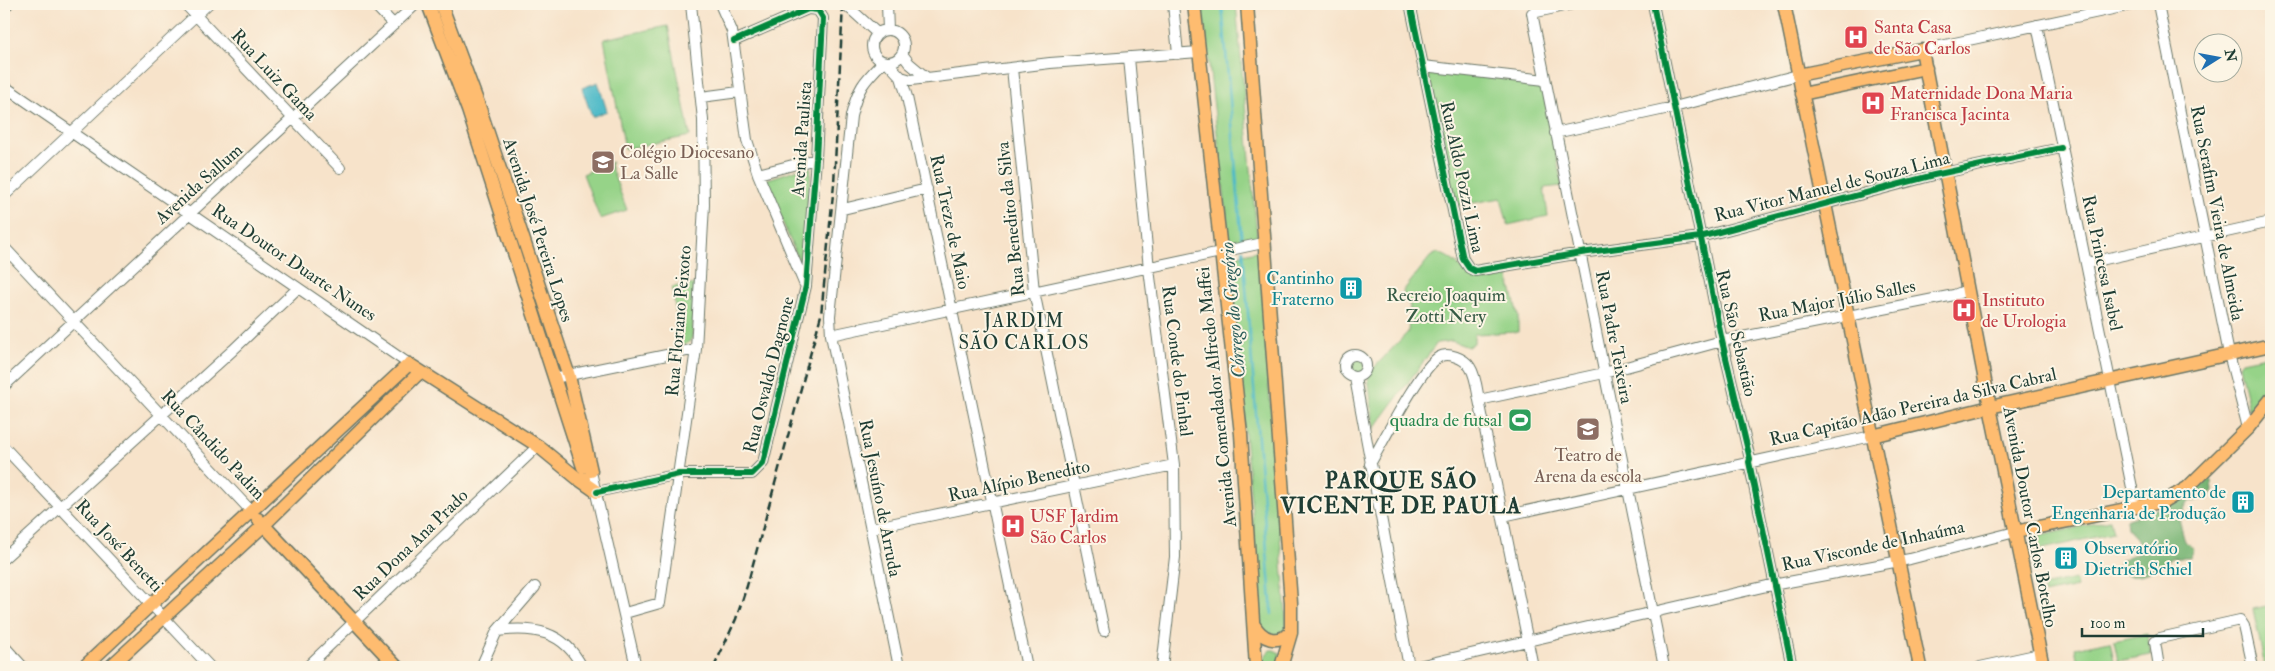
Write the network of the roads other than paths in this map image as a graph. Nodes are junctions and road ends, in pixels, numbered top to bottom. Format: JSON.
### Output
{"nodes":[{"id":1,"x":8,"y":4,"type":"edge"},
{"id":2,"x":185,"y":4,"type":"edge"},
{"id":3,"x":208,"y":4,"type":"edge"},
{"id":4,"x":374,"y":4,"type":"edge"},
{"id":5,"x":416,"y":4,"type":"edge"},
{"id":6,"x":428,"y":4,"type":"edge"},
{"id":7,"x":441,"y":4,"type":"edge"},
{"id":8,"x":691,"y":4,"type":"edge"},
{"id":9,"x":720,"y":4,"type":"edge"},
{"id":10,"x":845,"y":4,"type":"edge"},
{"id":11,"x":887,"y":4,"type":"edge"},
{"id":12,"x":1173,"y":4,"type":"edge"},
{"id":13,"x":1194,"y":4,"type":"edge"},
{"id":14,"x":1247,"y":4,"type":"edge"},
{"id":15,"x":1573,"y":4,"type":"edge"},
{"id":16,"x":1653,"y":4,"type":"edge"},
{"id":17,"x":1784,"y":4,"type":"edge"},
{"id":18,"x":2136,"y":4,"type":"edge"},
{"id":19,"x":2158,"y":4,"type":"edge"},
{"id":20,"x":803,"y":7,"type":"edge"},
{"id":21,"x":4,"y":8,"type":"edge"},
{"id":22,"x":1411,"y":8,"type":"dead end"},
{"id":23,"x":196,"y":16,"type":"junction"},
{"id":24,"x":394,"y":25,"type":"junction"},
{"id":25,"x":2037,"y":25,"type":"junction"},
{"id":26,"x":888,"y":30,"type":"junction"},
{"id":27,"x":878,"y":34,"type":"junction"},
{"id":28,"x":734,"y":41,"type":"junction"},
{"id":29,"x":1922,"y":50,"type":"junction"},
{"id":30,"x":1199,"y":52,"type":"junction"},
{"id":31,"x":1178,"y":54,"type":"junction"},
{"id":32,"x":1902,"y":54,"type":"junction"},
{"id":33,"x":903,"y":55,"type":"junction"},
{"id":34,"x":1129,"y":58,"type":"junction"},
{"id":35,"x":885,"y":63,"type":"junction"},
{"id":36,"x":1423,"y":66,"type":"junction"},
{"id":37,"x":1012,"y":68,"type":"junction"},
{"id":38,"x":1926,"y":68,"type":"junction"},
{"id":39,"x":1815,"y":72,"type":"junction"},
{"id":40,"x":1906,"y":72,"type":"junction"},
{"id":41,"x":1798,"y":75,"type":"junction"},
{"id":42,"x":901,"y":77,"type":"junction"},
{"id":43,"x":927,"y":78,"type":"junction"},
{"id":44,"x":1545,"y":80,"type":"junction"},
{"id":45,"x":4,"y":86,"type":"edge"},
{"id":46,"x":1818,"y":91,"type":"junction"},
{"id":47,"x":739,"y":92,"type":"junction"},
{"id":48,"x":1802,"y":94,"type":"junction"},
{"id":49,"x":701,"y":98,"type":"junction"},
{"id":50,"x":1674,"y":107,"type":"junction"},
{"id":51,"x":473,"y":108,"type":"junction"},
{"id":52,"x":293,"y":119,"type":"junction"},
{"id":53,"x":71,"y":131,"type":"junction"},
{"id":54,"x":1554,"y":133,"type":"junction"},
{"id":55,"x":2061,"y":148,"type":"junction"},
{"id":56,"x":816,"y":159,"type":"junction"},
{"id":57,"x":340,"y":168,"type":"dead end"},
{"id":58,"x":1945,"y":173,"type":"junction"},
{"id":59,"x":758,"y":174,"type":"junction"},
{"id":60,"x":927,"y":189,"type":"junction"},
{"id":61,"x":4,"y":196,"type":"edge"},
{"id":62,"x":1825,"y":205,"type":"junction"},
{"id":63,"x":842,"y":209,"type":"junction"},
{"id":64,"x":190,"y":213,"type":"junction"},
{"id":65,"x":2271,"y":222,"type":"edge"},
{"id":66,"x":1700,"y":237,"type":"junction"},
{"id":67,"x":2206,"y":237,"type":"junction"},
{"id":68,"x":1258,"y":245,"type":"junction"},
{"id":69,"x":4,"y":247,"type":"edge"},
{"id":70,"x":1224,"y":252,"type":"junction"},
{"id":71,"x":1581,"y":253,"type":"junction"},
{"id":72,"x":2087,"y":263,"type":"junction"},
{"id":73,"x":1149,"y":269,"type":"junction"},
{"id":74,"x":806,"y":286,"type":"junction"},
{"id":75,"x":298,"y":288,"type":"junction"},
{"id":76,"x":1967,"y":290,"type":"junction"},
{"id":77,"x":1034,"y":291,"type":"junction"},
{"id":78,"x":952,"y":309,"type":"junction"},
{"id":79,"x":1846,"y":316,"type":"junction"},
{"id":80,"x":74,"y":321,"type":"junction"},
{"id":81,"x":830,"y":335,"type":"junction"},
{"id":82,"x":1722,"y":341,"type":"junction"},
{"id":83,"x":2271,"y":345,"type":"edge"},
{"id":84,"x":696,"y":349,"type":"junction"},
{"id":85,"x":2229,"y":354,"type":"junction"},
{"id":86,"x":409,"y":364,"type":"junction"},
{"id":87,"x":420,"y":372,"type":"junction"},
{"id":88,"x":1604,"y":373,"type":"junction"},
{"id":89,"x":569,"y":376,"type":"junction"},
{"id":90,"x":554,"y":378,"type":"junction"},
{"id":91,"x":1355,"y":378,"type":"dead end"},
{"id":92,"x":2109,"y":381,"type":"junction"},
{"id":93,"x":4,"y":386,"type":"edge"},
{"id":94,"x":2271,"y":399,"type":"edge"},
{"id":95,"x":1479,"y":400,"type":"junction"},
{"id":96,"x":1990,"y":407,"type":"junction"},
{"id":97,"x":161,"y":414,"type":"junction"},
{"id":98,"x":2248,"y":428,"type":"junction"},
{"id":99,"x":1872,"y":436,"type":"junction"},
{"id":100,"x":538,"y":446,"type":"junction"},
{"id":101,"x":4,"y":447,"type":"edge"},
{"id":102,"x":1749,"y":462,"type":"junction"},
{"id":103,"x":1370,"y":464,"type":"junction"},
{"id":104,"x":1174,"y":465,"type":"junction"},
{"id":105,"x":585,"y":474,"type":"junction"},
{"id":106,"x":679,"y":474,"type":"junction"},
{"id":107,"x":1076,"y":486,"type":"junction"},
{"id":108,"x":1629,"y":488,"type":"junction"},
{"id":109,"x":597,"y":492,"type":"junction"},
{"id":110,"x":992,"y":503,"type":"junction"},
{"id":111,"x":59,"y":506,"type":"junction"},
{"id":112,"x":2136,"y":507,"type":"junction"},
{"id":113,"x":252,"y":512,"type":"junction"},
{"id":114,"x":1503,"y":516,"type":"junction"},
{"id":115,"x":264,"y":525,"type":"junction"},
{"id":116,"x":871,"y":528,"type":"junction"},
{"id":117,"x":2015,"y":532,"type":"junction"},
{"id":118,"x":4,"y":558,"type":"edge"},
{"id":119,"x":1899,"y":561,"type":"junction"},
{"id":120,"x":1776,"y":585,"type":"junction"},
{"id":121,"x":536,"y":588,"type":"dead end"},
{"id":122,"x":151,"y":605,"type":"junction"},
{"id":123,"x":1653,"y":612,"type":"junction"},
{"id":124,"x":625,"y":613,"type":"junction"},
{"id":125,"x":162,"y":618,"type":"junction"},
{"id":126,"x":354,"y":623,"type":"junction"},
{"id":127,"x":1254,"y":625,"type":"junction"},
{"id":128,"x":1104,"y":630,"type":"dead end"},
{"id":129,"x":497,"y":631,"type":"junction"},
{"id":130,"x":1291,"y":633,"type":"junction"},
{"id":131,"x":1528,"y":641,"type":"junction"},
{"id":132,"x":4,"y":646,"type":"edge"},
{"id":133,"x":1286,"y":654,"type":"junction"},
{"id":134,"x":2040,"y":654,"type":"junction"},
{"id":135,"x":1255,"y":661,"type":"edge"},
{"id":136,"x":23,"y":667,"type":"edge"},
{"id":137,"x":84,"y":667,"type":"edge"},
{"id":138,"x":110,"y":667,"type":"edge"},
{"id":139,"x":210,"y":667,"type":"edge"},
{"id":140,"x":307,"y":667,"type":"edge"},
{"id":141,"x":396,"y":667,"type":"edge"},
{"id":142,"x":481,"y":667,"type":"edge"},
{"id":143,"x":582,"y":667,"type":"edge"},
{"id":144,"x":636,"y":667,"type":"edge"},
{"id":145,"x":898,"y":667,"type":"edge"},
{"id":146,"x":1027,"y":667,"type":"edge"},
{"id":147,"x":1162,"y":667,"type":"edge"},
{"id":148,"x":1281,"y":667,"type":"edge"},
{"id":149,"x":1409,"y":667,"type":"edge"},
{"id":150,"x":1414,"y":667,"type":"edge"},
{"id":151,"x":1533,"y":667,"type":"edge"},
{"id":152,"x":1664,"y":667,"type":"edge"},
{"id":153,"x":1792,"y":667,"type":"edge"},
{"id":154,"x":1920,"y":667,"type":"edge"},
{"id":155,"x":1980,"y":667,"type":"edge"},
{"id":156,"x":2043,"y":667,"type":"edge"},
{"id":157,"x":2160,"y":667,"type":"edge"},
{"id":158,"x":2253,"y":667,"type":"edge"}],
"edges":[{"from":1,"to":21,"type":"street"},
{"from":2,"to":23,"type":"street","name":"Rua Luiz Gama"},
{"from":3,"to":23,"type":"street"},
{"from":4,"to":24,"type":"street"},
{"from":5,"to":24,"type":"street","name":"Avenida Sallum"},
{"from":6,"to":51,"type":"main road","name":"Avenida José Pereira Lopes"},
{"from":7,"to":51,"type":"main road","name":"Avenida José Pereira Lopes"},
{"from":8,"to":49,"type":"street","name":"Rua Floriano Peixoto"},
{"from":9,"to":28,"type":"street"},
{"from":10,"to":27,"type":"street"},
{"from":11,"to":26,"type":"street"},
{"from":12,"to":31,"type":"street"},
{"from":13,"to":30,"type":"main road","name":"Avenida Comendador Alfredo Maffei"},
{"from":14,"to":68,"type":"main road"},
{"from":15,"to":44,"type":"street","name":"Rua Padre Teixeira"},
{"from":16,"to":50,"type":"street","name":"Rua São Sebastião"},
{"from":17,"to":41,"type":"main road"},
{"from":18,"to":25,"type":"street"},
{"from":19,"to":67,"type":"street","name":"Rua Serafim Vieira de Almeida"},
{"from":20,"to":28,"type":"street"},
{"from":20,"to":56,"type":"street","name":"Avenida Paulista"},
{"from":22,"to":36,"type":"street","name":"Rua Aldo Pozzi Lima"},
{"from":23,"to":52,"type":"street","name":"Rua Luiz Gama"},
{"from":23,"to":53,"type":"street"},
{"from":24,"to":52,"type":"street","name":"Avenida Sallum"},
{"from":25,"to":29,"type":"street"},
{"from":25,"to":55,"type":"street","name":"Rua Princesa Isabel"},
{"from":26,"to":27,"type":"street"},
{"from":26,"to":33,"type":"street"},
{"from":27,"to":35,"type":"street"},
{"from":28,"to":47,"type":"street"},
{"from":29,"to":32,"type":"main road"},
{"from":29,"to":38,"type":"main road","name":"Avenida Doutor Carlos Botelho"},
{"from":30,"to":31,"type":"street"},
{"from":30,"to":70,"type":"main road","name":"Avenida Comendador Alfredo Maffei"},
{"from":31,"to":34,"type":"street"},
{"from":32,"to":39,"type":"main road"},
{"from":32,"to":40,"type":"main road"},
{"from":33,"to":35,"type":"street"},
{"from":33,"to":43,"type":"street"},
{"from":34,"to":37,"type":"street"},
{"from":34,"to":73,"type":"street","name":"Rua Conde do Pinhal"},
{"from":35,"to":42,"type":"street","name":"Rua Treze de Maio"},
{"from":35,"to":63,"type":"street"},
{"from":36,"to":44,"type":"street"},
{"from":36,"to":71,"type":"street","name":"Rua Aldo Pozzi Lima"},
{"from":37,"to":43,"type":"street"},
{"from":37,"to":77,"type":"street","name":"Rua Benedito da Silva"},
{"from":38,"to":40,"type":"main road"},
{"from":38,"to":58,"type":"main road","name":"Avenida Doutor Carlos Botelho"},
{"from":39,"to":41,"type":"main road"},
{"from":39,"to":46,"type":"main road"},
{"from":40,"to":46,"type":"main road"},
{"from":41,"to":48,"type":"main road"},
{"from":41,"to":50,"type":"street"},
{"from":42,"to":43,"type":"street"},
{"from":42,"to":60,"type":"street","name":"Rua Treze de Maio"},
{"from":44,"to":54,"type":"street","name":"Rua Padre Teixeira"},
{"from":45,"to":53,"type":"street","name":"Rua Doutor Duarte Nunes"},
{"from":46,"to":48,"type":"main road"},
{"from":47,"to":49,"type":"street"},
{"from":47,"to":59,"type":"street"},
{"from":48,"to":62,"type":"main road"},
{"from":49,"to":84,"type":"street","name":"Rua Floriano Peixoto"},
{"from":50,"to":54,"type":"street"},
{"from":50,"to":66,"type":"street","name":"Rua São Sebastião"},
{"from":51,"to":89,"type":"main road","name":"Avenida José Pereira Lopes"},
{"from":51,"to":90,"type":"main road","name":"Avenida José Pereira Lopes"},
{"from":52,"to":57,"type":"street","name":"Rua Luiz Gama"},
{"from":52,"to":64,"type":"street","name":"Avenida Sallum"},
{"from":53,"to":61,"type":"street"},
{"from":53,"to":64,"type":"street","name":"Rua Doutor Duarte Nunes"},
{"from":54,"to":71,"type":"street","name":"Rua Padre Teixeira"},
{"from":55,"to":58,"type":"street","name":"Rua Vitor Manuel de Souza Lima"},
{"from":55,"to":72,"type":"street","name":"Rua Princesa Isabel"},
{"from":56,"to":59,"type":"street"},
{"from":56,"to":74,"type":"street","name":"Avenida Paulista"},
{"from":58,"to":62,"type":"street","name":"Rua Vitor Manuel de Souza Lima"},
{"from":58,"to":76,"type":"main road","name":"Avenida Doutor Carlos Botelho"},
{"from":59,"to":74,"type":"street"},
{"from":60,"to":63,"type":"street"},
{"from":60,"to":78,"type":"street","name":"Rua Treze de Maio"},
{"from":62,"to":66,"type":"street","name":"Rua Vitor Manuel de Souza Lima"},
{"from":62,"to":79,"type":"main road"},
{"from":63,"to":81,"type":"street"},
{"from":64,"to":75,"type":"street","name":"Rua Doutor Duarte Nunes"},
{"from":64,"to":80,"type":"street","name":"Avenida Sallum"},
{"from":65,"to":67,"type":"street"},
{"from":66,"to":71,"type":"street","name":"Rua Vitor Manuel de Souza Lima"},
{"from":66,"to":82,"type":"street","name":"Rua São Sebastião"},
{"from":67,"to":72,"type":"street"},
{"from":67,"to":85,"type":"street","name":"Rua Serafim Vieira de Almeida"},
{"from":68,"to":70,"type":"street"},
{"from":68,"to":130,"type":"main road"},
{"from":69,"to":80,"type":"street","name":"Rua Cândido Padim"},
{"from":70,"to":73,"type":"street"},
{"from":70,"to":127,"type":"main road","name":"Avenida Comendador Alfredo Maffei"},
{"from":71,"to":88,"type":"street","name":"Rua Padre Teixeira"},
{"from":72,"to":92,"type":"street","name":"Rua Princesa Isabel"},
{"from":73,"to":77,"type":"street"},
{"from":73,"to":104,"type":"street","name":"Rua Conde do Pinhal"},
{"from":74,"to":106,"type":"street","name":"Rua Osvaldo Dagnone"},
{"from":75,"to":86,"type":"street","name":"Rua Doutor Duarte Nunes"},
{"from":75,"to":97,"type":"street"},
{"from":76,"to":79,"type":"street","name":"Rua Major Júlio Salles"},
{"from":76,"to":96,"type":"main road","name":"Avenida Doutor Carlos Botelho"},
{"from":77,"to":78,"type":"street"},
{"from":77,"to":107,"type":"street","name":"Rua Benedito da Silva"},
{"from":78,"to":81,"type":"street"},
{"from":78,"to":110,"type":"street","name":"Rua Treze de Maio"},
{"from":79,"to":82,"type":"street","name":"Rua Major Júlio Salles"},
{"from":79,"to":99,"type":"main road"},
{"from":80,"to":93,"type":"street","name":"Avenida Sallum"},
{"from":80,"to":97,"type":"street","name":"Rua Cândido Padim"},
{"from":81,"to":116,"type":"street","name":"Rua Jesuíno de Arruda"},
{"from":82,"to":88,"type":"street","name":"Rua Major Júlio Salles"},
{"from":82,"to":102,"type":"street","name":"Rua São Sebastião"},
{"from":83,"to":85,"type":"main road","name":"Rua Capitão Adão Pereira da Silva Cabral"},
{"from":84,"to":89,"type":"street"},
{"from":84,"to":106,"type":"street","name":"Rua Floriano Peixoto"},
{"from":85,"to":92,"type":"main road","name":"Rua Capitão Adão Pereira da Silva Cabral"},
{"from":85,"to":98,"type":"street","name":"Rua Serafim Vieira de Almeida"},
{"from":86,"to":87,"type":"main road","name":"Rua Doutor Duarte Nunes"},
{"from":86,"to":113,"type":"main road"},
{"from":87,"to":100,"type":"main road","name":"Rua Doutor Duarte Nunes"},
{"from":87,"to":115,"type":"main road"},
{"from":88,"to":95,"type":"street","name":"Rua Major Júlio Salles"},
{"from":88,"to":108,"type":"street","name":"Rua Padre Teixeira"},
{"from":89,"to":90,"type":"street"},
{"from":89,"to":105,"type":"main road","name":"Avenida José Pereira Lopes"},
{"from":90,"to":105,"type":"main road","name":"Avenida José Pereira Lopes"},
{"from":91,"to":103,"type":"street"},
{"from":92,"to":96,"type":"main road","name":"Rua Capitão Adão Pereira da Silva Cabral"},
{"from":92,"to":112,"type":"street","name":"Rua Princesa Isabel"},
{"from":94,"to":98,"type":"main road","name":"Rua Visconde de Inhaúma"},
{"from":95,"to":103,"type":"street"},
{"from":95,"to":114,"type":"street"},
{"from":96,"to":99,"type":"main road","name":"Rua Capitão Adão Pereira da Silva Cabral"},
{"from":96,"to":117,"type":"main road","name":"Avenida Doutor Carlos Botelho"},
{"from":97,"to":111,"type":"street"},
{"from":97,"to":113,"type":"street","name":"Rua Cândido Padim"},
{"from":98,"to":112,"type":"main road","name":"Rua Visconde de Inhaúma"},
{"from":99,"to":102,"type":"street","name":"Rua Capitão Adão Pereira da Silva Cabral"},
{"from":99,"to":119,"type":"main road"},
{"from":100,"to":105,"type":"main road","name":"Rua Doutor Duarte Nunes"},
{"from":100,"to":126,"type":"street","name":"Rua Dona Ana Prado"},
{"from":101,"to":111,"type":"street","name":"Rua José Benetti"},
{"from":102,"to":108,"type":"street","name":"Rua Capitão Adão Pereira da Silva Cabral"},
{"from":102,"to":120,"type":"street","name":"Rua São Sebastião"},
{"from":103,"to":149,"type":"street"},
{"from":104,"to":107,"type":"street","name":"Rua Alípio Benedito"},
{"from":104,"to":147,"type":"street","name":"Rua Conde do Pinhal"},
{"from":105,"to":109,"type":"main road"},
{"from":106,"to":109,"type":"street"},
{"from":106,"to":124,"type":"street","name":"Rua Floriano Peixoto"},
{"from":107,"to":110,"type":"street","name":"Rua Alípio Benedito"},
{"from":107,"to":128,"type":"street","name":"Rua Benedito da Silva"},
{"from":108,"to":114,"type":"street","name":"Rua Capitão Adão Pereira da Silva Cabral"},
{"from":108,"to":123,"type":"street","name":"Rua Padre Teixeira"},
{"from":109,"to":124,"type":"street"},
{"from":110,"to":116,"type":"street","name":"Rua Alípio Benedito"},
{"from":110,"to":146,"type":"street","name":"Rua Treze de Maio"},
{"from":111,"to":118,"type":"street"},
{"from":111,"to":122,"type":"street","name":"Rua José Benetti"},
{"from":112,"to":117,"type":"main road","name":"Rua Visconde de Inhaúma"},
{"from":113,"to":115,"type":"main road","name":"Rua Cândido Padim"},
{"from":113,"to":122,"type":"main road"},
{"from":114,"to":131,"type":"street"},
{"from":115,"to":125,"type":"main road"},
{"from":115,"to":126,"type":"main road","name":"Rua Cândido Padim"},
{"from":116,"to":145,"type":"street","name":"Rua Jesuíno de Arruda"},
{"from":117,"to":119,"type":"street","name":"Rua Visconde de Inhaúma"},
{"from":117,"to":134,"type":"main road","name":"Avenida Doutor Carlos Botelho"},
{"from":119,"to":120,"type":"street","name":"Rua Visconde de Inhaúma"},
{"from":119,"to":154,"type":"main road"},
{"from":120,"to":123,"type":"street","name":"Rua Visconde de Inhaúma"},
{"from":120,"to":153,"type":"street","name":"Rua São Sebastião"},
{"from":121,"to":129,"type":"street"},
{"from":122,"to":125,"type":"street","name":"Rua José Benetti"},
{"from":122,"to":137,"type":"main road"},
{"from":123,"to":131,"type":"street","name":"Rua Visconde de Inhaúma"},
{"from":123,"to":152,"type":"street","name":"Rua Padre Teixeira"},
{"from":124,"to":144,"type":"street"},
{"from":125,"to":138,"type":"main road"},
{"from":125,"to":139,"type":"street","name":"Rua José Benetti"},
{"from":126,"to":140,"type":"street","name":"Rua Dona Ana Prado"},
{"from":126,"to":141,"type":"main road","name":"Rua Cândido Padim"},
{"from":127,"to":130,"type":"main road"},
{"from":127,"to":135,"type":"main road","name":"Avenida Comendador Alfredo Maffei"},
{"from":129,"to":142,"type":"street"},
{"from":129,"to":143,"type":"street"},
{"from":130,"to":133,"type":"main road"},
{"from":131,"to":150,"type":"street","name":"Rua Visconde de Inhaúma"},
{"from":131,"to":151,"type":"street"},
{"from":132,"to":136,"type":"street"},
{"from":133,"to":135,"type":"main road"},
{"from":133,"to":148,"type":"main road"},
{"from":134,"to":155,"type":"street"},
{"from":134,"to":156,"type":"main road","name":"Avenida Doutor Carlos Botelho"},
{"from":157,"to":158,"type":"street"}]}
